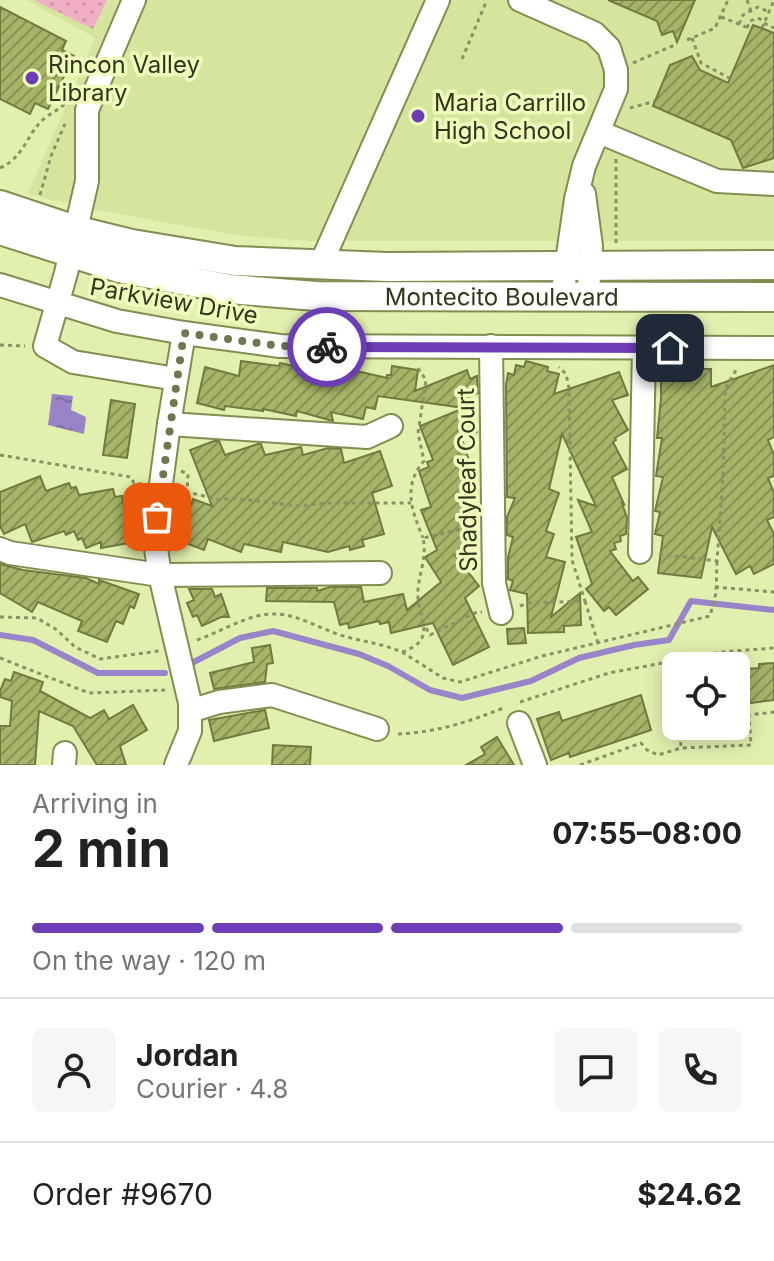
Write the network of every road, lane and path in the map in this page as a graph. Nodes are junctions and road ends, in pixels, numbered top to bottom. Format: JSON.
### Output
{"nodes":[{"id":1,"x":134,"y":0,"type":"edge"},
{"id":2,"x":438,"y":0,"type":"edge"},
{"id":3,"x":487,"y":0,"type":"edge"},
{"id":4,"x":520,"y":0,"type":"edge"},
{"id":5,"x":728,"y":0,"type":"edge"},
{"id":6,"x":747,"y":0,"type":"edge"},
{"id":7,"x":774,"y":0,"type":"edge"},
{"id":8,"x":751,"y":11,"type":"junction"},
{"id":9,"x":769,"y":12,"type":"junction"},
{"id":10,"x":720,"y":17,"type":"junction"},
{"id":11,"x":739,"y":24,"type":"junction"},
{"id":12,"x":764,"y":24,"type":"junction"},
{"id":13,"x":774,"y":28,"type":"edge"},
{"id":14,"x":692,"y":38,"type":"junction"},
{"id":15,"x":687,"y":40,"type":"dead end"},
{"id":16,"x":677,"y":44,"type":"dead end"},
{"id":17,"x":632,"y":57,"type":"dead end"},
{"id":18,"x":462,"y":59,"type":"dead end"},
{"id":19,"x":633,"y":63,"type":"junction"},
{"id":20,"x":636,"y":75,"type":"dead end"},
{"id":21,"x":735,"y":81,"type":"dead end"},
{"id":22,"x":655,"y":101,"type":"dead end"},
{"id":23,"x":67,"y":102,"type":"dead end"},
{"id":24,"x":626,"y":104,"type":"dead end"},
{"id":25,"x":599,"y":132,"type":"junction"},
{"id":26,"x":617,"y":155,"type":"dead end"},
{"id":27,"x":0,"y":168,"type":"edge"},
{"id":28,"x":774,"y":184,"type":"edge"},
{"id":29,"x":0,"y":205,"type":"edge"},
{"id":30,"x":0,"y":230,"type":"edge"},
{"id":31,"x":73,"y":241,"type":"junction"},
{"id":32,"x":616,"y":245,"type":"dead end"},
{"id":33,"x":774,"y":265,"type":"edge"},
{"id":34,"x":320,"y":266,"type":"junction"},
{"id":35,"x":577,"y":266,"type":"junction"},
{"id":36,"x":0,"y":285,"type":"edge"},
{"id":37,"x":576,"y":295,"type":"junction"},
{"id":38,"x":774,"y":297,"type":"edge"},
{"id":39,"x":57,"y":304,"type":"junction"},
{"id":40,"x":184,"y":333,"type":"junction"},
{"id":41,"x":0,"y":345,"type":"edge"},
{"id":42,"x":45,"y":346,"type":"junction"},
{"id":43,"x":398,"y":346,"type":"junction"},
{"id":44,"x":491,"y":346,"type":"junction"},
{"id":45,"x":547,"y":347,"type":"junction"},
{"id":46,"x":644,"y":348,"type":"junction"},
{"id":47,"x":747,"y":348,"type":"junction"},
{"id":48,"x":774,"y":348,"type":"edge"},
{"id":49,"x":176,"y":379,"type":"junction"},
{"id":50,"x":169,"y":424,"type":"junction"},
{"id":51,"x":391,"y":426,"type":"dead end"},
{"id":52,"x":0,"y":455,"type":"edge"},
{"id":53,"x":162,"y":476,"type":"junction"},
{"id":54,"x":411,"y":503,"type":"junction"},
{"id":55,"x":493,"y":518,"type":"junction"},
{"id":56,"x":423,"y":538,"type":"junction"},
{"id":57,"x":0,"y":549,"type":"edge"},
{"id":58,"x":640,"y":552,"type":"joint"},
{"id":59,"x":717,"y":561,"type":"junction"},
{"id":60,"x":380,"y":573,"type":"dead end"},
{"id":61,"x":160,"y":575,"type":"junction"},
{"id":62,"x":715,"y":587,"type":"junction"},
{"id":63,"x":774,"y":592,"type":"edge"},
{"id":64,"x":585,"y":601,"type":"junction"},
{"id":65,"x":501,"y":613,"type":"junction"},
{"id":66,"x":0,"y":617,"type":"edge"},
{"id":67,"x":425,"y":626,"type":"junction"},
{"id":68,"x":598,"y":643,"type":"junction"},
{"id":69,"x":774,"y":648,"type":"edge"},
{"id":70,"x":402,"y":652,"type":"junction"},
{"id":71,"x":0,"y":658,"type":"edge"},
{"id":72,"x":182,"y":668,"type":"junction"},
{"id":73,"x":190,"y":711,"type":"junction"},
{"id":74,"x":774,"y":712,"type":"edge"},
{"id":75,"x":750,"y":715,"type":"edge"},
{"id":76,"x":519,"y":723,"type":"dead end"},
{"id":77,"x":377,"y":729,"type":"joint"},
{"id":78,"x":750,"y":730,"type":"edge"},
{"id":79,"x":681,"y":740,"type":"edge"},
{"id":80,"x":681,"y":748,"type":"junction"},
{"id":81,"x":176,"y":765,"type":"edge"},
{"id":82,"x":535,"y":765,"type":"edge"},
{"id":83,"x":580,"y":765,"type":"edge"}],
"edges":[{"from":1,"to":31,"type":"street"},
{"from":2,"to":34,"type":"street"},
{"from":3,"to":18,"type":"path"},
{"from":4,"to":25,"type":"street"},
{"from":5,"to":10,"type":"path"},
{"from":6,"to":8,"type":"path"},
{"from":7,"to":9,"type":"path"},
{"from":8,"to":9,"type":"path"},
{"from":8,"to":11,"type":"path"},
{"from":9,"to":12,"type":"path"},
{"from":10,"to":11,"type":"path"},
{"from":10,"to":14,"type":"path"},
{"from":11,"to":12,"type":"path"},
{"from":12,"to":13,"type":"path"},
{"from":14,"to":15,"type":"path"},
{"from":14,"to":21,"type":"path"},
{"from":16,"to":19,"type":"path"},
{"from":17,"to":19,"type":"path"},
{"from":19,"to":20,"type":"path"},
{"from":22,"to":24,"type":"path"},
{"from":23,"to":27,"type":"path"},
{"from":25,"to":28,"type":"street"},
{"from":25,"to":35,"type":"street"},
{"from":26,"to":32,"type":"path"},
{"from":29,"to":31,"type":"main road","name":"Montecito Boulevard"},
{"from":30,"to":31,"type":"main road","name":"Montecito Boulevard"},
{"from":31,"to":34,"type":"main road","name":"Montecito Boulevard"},
{"from":31,"to":37,"type":"main road","name":"Montecito Boulevard"},
{"from":31,"to":39,"type":"street"},
{"from":33,"to":35,"type":"main road","name":"Montecito Boulevard"},
{"from":34,"to":35,"type":"main road","name":"Montecito Boulevard"},
{"from":35,"to":37,"type":"street"},
{"from":36,"to":39,"type":"street","name":"Parkview Drive"},
{"from":37,"to":38,"type":"main road","name":"Montecito Boulevard"},
{"from":39,"to":40,"type":"street","name":"Parkview Drive"},
{"from":39,"to":42,"type":"street"},
{"from":40,"to":43,"type":"street","name":"Parkview Drive"},
{"from":40,"to":49,"type":"street"},
{"from":41,"to":42,"type":"path"},
{"from":42,"to":49,"type":"street"},
{"from":43,"to":44,"type":"street","name":"Parkview Drive"},
{"from":43,"to":54,"type":"path"},
{"from":44,"to":45,"type":"street","name":"Parkview Drive"},
{"from":44,"to":55,"type":"street","name":"Shadyleaf Court"},
{"from":45,"to":46,"type":"street","name":"Parkview Drive"},
{"from":45,"to":64,"type":"path"},
{"from":46,"to":47,"type":"street","name":"Parkview Drive"},
{"from":46,"to":58,"type":"street"},
{"from":47,"to":48,"type":"street","name":"Parkview Drive"},
{"from":47,"to":59,"type":"path"},
{"from":49,"to":50,"type":"street"},
{"from":50,"to":51,"type":"street"},
{"from":50,"to":53,"type":"street"},
{"from":52,"to":53,"type":"path"},
{"from":53,"to":54,"type":"path"},
{"from":53,"to":61,"type":"street"},
{"from":54,"to":56,"type":"path"},
{"from":55,"to":56,"type":"path"},
{"from":55,"to":65,"type":"street","name":"Shadyleaf Court"},
{"from":56,"to":67,"type":"path"},
{"from":57,"to":61,"type":"street"},
{"from":58,"to":59,"type":"path"},
{"from":59,"to":62,"type":"path"},
{"from":60,"to":61,"type":"street"},
{"from":61,"to":72,"type":"street"},
{"from":62,"to":63,"type":"path"},
{"from":62,"to":68,"type":"path"},
{"from":64,"to":65,"type":"path"},
{"from":64,"to":68,"type":"path"},
{"from":65,"to":67,"type":"path"},
{"from":66,"to":72,"type":"path"},
{"from":67,"to":70,"type":"path"},
{"from":68,"to":70,"type":"path"},
{"from":69,"to":77,"type":"path"},
{"from":70,"to":72,"type":"path"},
{"from":71,"to":72,"type":"path"},
{"from":72,"to":73,"type":"street"},
{"from":73,"to":77,"type":"street"},
{"from":73,"to":81,"type":"street"},
{"from":74,"to":75,"type":"path"},
{"from":76,"to":82,"type":"street"},
{"from":78,"to":80,"type":"path"},
{"from":79,"to":80,"type":"path"},
{"from":80,"to":83,"type":"path"}]}
